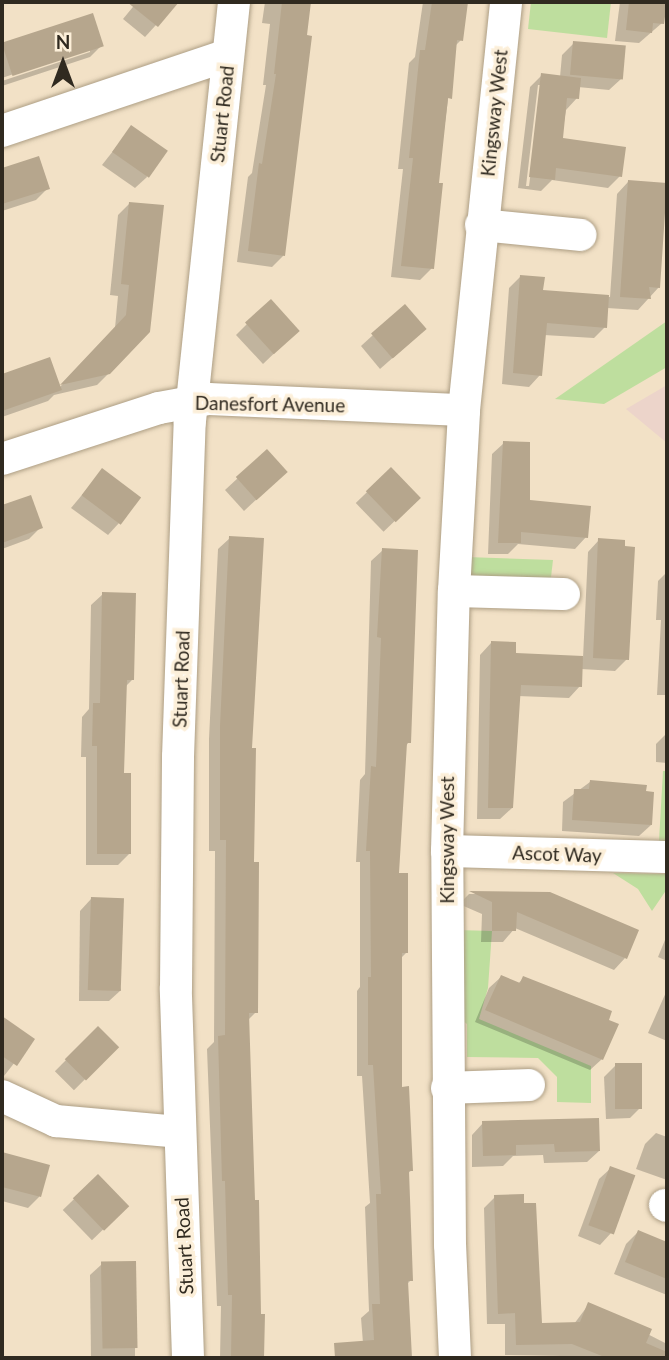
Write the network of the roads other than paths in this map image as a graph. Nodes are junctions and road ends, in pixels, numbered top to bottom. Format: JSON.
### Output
{"nodes":[{"id":1,"x":234,"y":2,"type":"edge"},
{"id":2,"x":506,"y":2,"type":"edge"},
{"id":3,"x":228,"y":55,"type":"junction"},
{"id":4,"x":2,"y":131,"type":"edge"},
{"id":5,"x":481,"y":225,"type":"junction"},
{"id":6,"x":581,"y":234,"type":"dead end"},
{"id":7,"x":192,"y":401,"type":"junction"},
{"id":8,"x":464,"y":410,"type":"junction"},
{"id":9,"x":2,"y":458,"type":"edge"},
{"id":10,"x":454,"y":591,"type":"junction"},
{"id":11,"x":564,"y":594,"type":"dead end"},
{"id":12,"x":447,"y":851,"type":"junction"},
{"id":13,"x":667,"y":857,"type":"edge"},
{"id":14,"x":529,"y":1085,"type":"dead end"},
{"id":15,"x":447,"y":1088,"type":"junction"},
{"id":16,"x":2,"y":1096,"type":"edge"},
{"id":17,"x":179,"y":1132,"type":"junction"},
{"id":18,"x":188,"y":1358,"type":"edge"},
{"id":19,"x":455,"y":1358,"type":"edge"}],
"edges":[{"from":1,"to":3,"type":"street","name":"Stuart Road"},
{"from":2,"to":5,"type":"street","name":"Kingsway West"},
{"from":3,"to":4,"type":"street"},
{"from":3,"to":7,"type":"street","name":"Stuart Road"},
{"from":5,"to":6,"type":"street"},
{"from":5,"to":8,"type":"street","name":"Kingsway West"},
{"from":7,"to":8,"type":"street","name":"Danesfort Avenue"},
{"from":7,"to":9,"type":"street","name":"Danesfort Avenue"},
{"from":7,"to":17,"type":"street","name":"Stuart Road"},
{"from":8,"to":10,"type":"street","name":"Kingsway West"},
{"from":10,"to":11,"type":"street"},
{"from":10,"to":12,"type":"street","name":"Kingsway West"},
{"from":12,"to":13,"type":"street","name":"Ascot Way"},
{"from":12,"to":15,"type":"street","name":"Kingsway West"},
{"from":14,"to":15,"type":"street"},
{"from":15,"to":19,"type":"street","name":"Kingsway West"},
{"from":16,"to":17,"type":"street"},
{"from":17,"to":18,"type":"street","name":"Stuart Road"}]}
